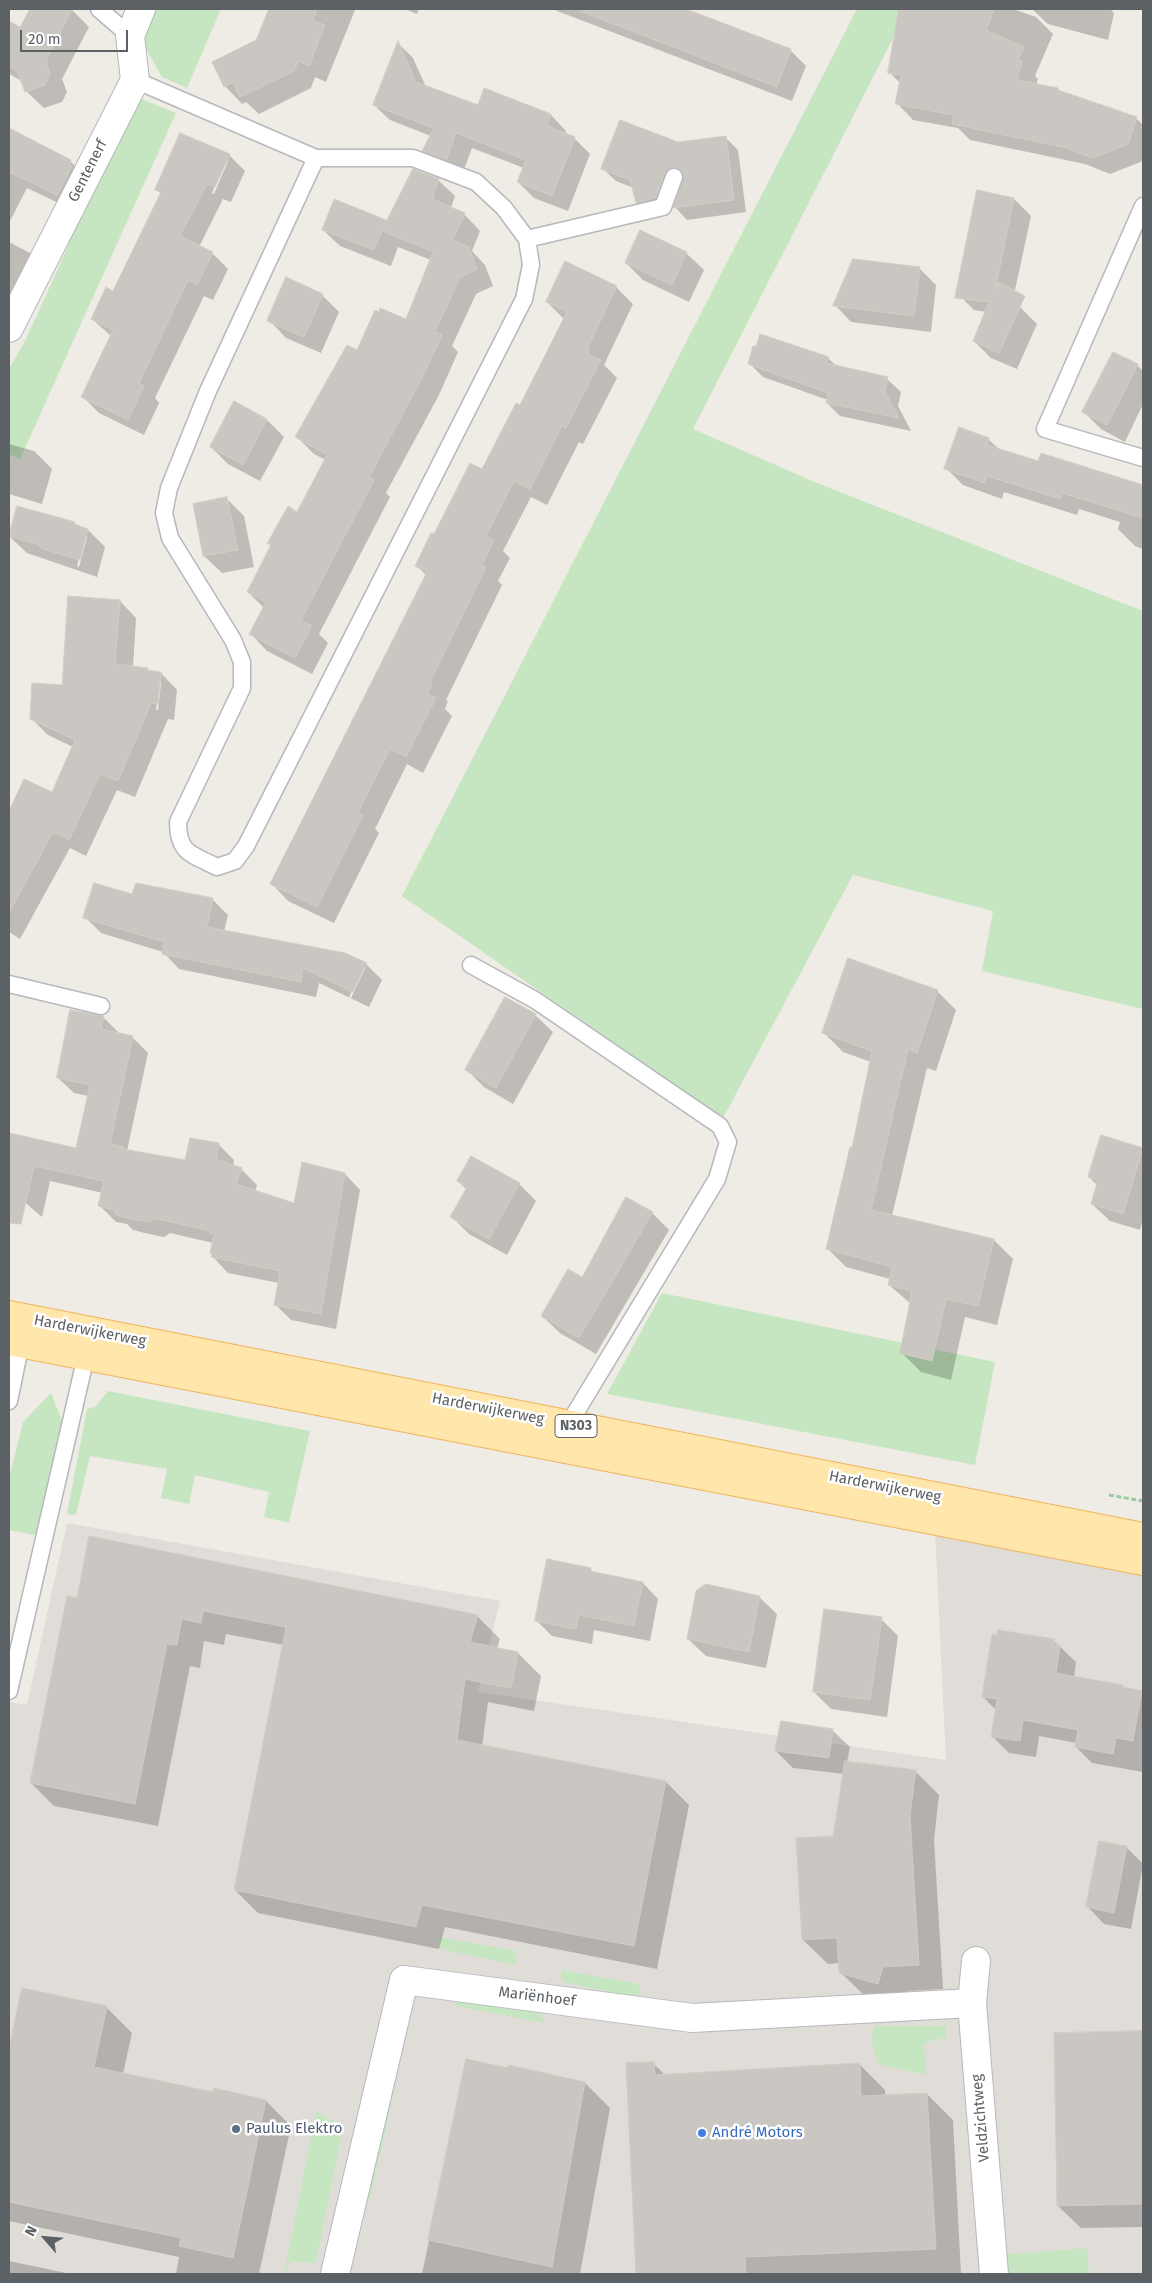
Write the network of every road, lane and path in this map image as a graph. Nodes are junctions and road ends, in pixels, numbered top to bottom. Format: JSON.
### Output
{"nodes":[{"id":1,"x":99,"y":9,"type":"edge"},
{"id":2,"x":141,"y":9,"type":"edge"},
{"id":3,"x":130,"y":36,"type":"junction"},
{"id":4,"x":135,"y":80,"type":"junction"},
{"id":5,"x":316,"y":158,"type":"junction"},
{"id":6,"x":674,"y":177,"type":"dead end"},
{"id":7,"x":1142,"y":213,"type":"edge"},
{"id":8,"x":527,"y":240,"type":"junction"},
{"id":9,"x":9,"y":328,"type":"edge"},
{"id":10,"x":1143,"y":458,"type":"edge"},
{"id":11,"x":471,"y":965,"type":"dead end"},
{"id":12,"x":9,"y":984,"type":"edge"},
{"id":13,"x":101,"y":1006,"type":"dead end"},
{"id":14,"x":9,"y":1315,"type":"edge"},
{"id":15,"x":15,"y":1342,"type":"edge"},
{"id":16,"x":86,"y":1356,"type":"junction"},
{"id":17,"x":9,"y":1401,"type":"edge"},
{"id":18,"x":568,"y":1425,"type":"junction"},
{"id":19,"x":1143,"y":1537,"type":"edge"},
{"id":20,"x":1143,"y":1561,"type":"edge"},
{"id":21,"x":9,"y":1691,"type":"edge"},
{"id":22,"x":976,"y":1961,"type":"dead end"},
{"id":23,"x":972,"y":2003,"type":"junction"},
{"id":24,"x":335,"y":2274,"type":"edge"},
{"id":25,"x":994,"y":2274,"type":"edge"}],
"edges":[{"from":1,"to":3,"type":"lane"},
{"from":2,"to":3,"type":"street"},
{"from":3,"to":4,"type":"street"},
{"from":4,"to":5,"type":"lane"},
{"from":4,"to":9,"type":"street","name":"Gentenerf"},
{"from":5,"to":8,"type":"lane"},
{"from":5,"to":8,"type":"lane"},
{"from":6,"to":8,"type":"lane"},
{"from":7,"to":10,"type":"lane"},
{"from":11,"to":18,"type":"lane"},
{"from":12,"to":13,"type":"lane"},
{"from":14,"to":18,"type":"main road","name":"Harderwijkerweg","number":"N303"},
{"from":15,"to":16,"type":"main road","name":"Harderwijkerweg","number":"N303"},
{"from":15,"to":17,"type":"lane"},
{"from":16,"to":20,"type":"main road","name":"Harderwijkerweg","number":"N303"},
{"from":16,"to":21,"type":"lane"},
{"from":18,"to":19,"type":"main road","name":"Harderwijkerweg","number":"N303"},
{"from":22,"to":23,"type":"street","name":"Veldzichtweg"},
{"from":23,"to":24,"type":"street","name":"Mariënhoef"},
{"from":23,"to":25,"type":"street","name":"Veldzichtweg"}]}
